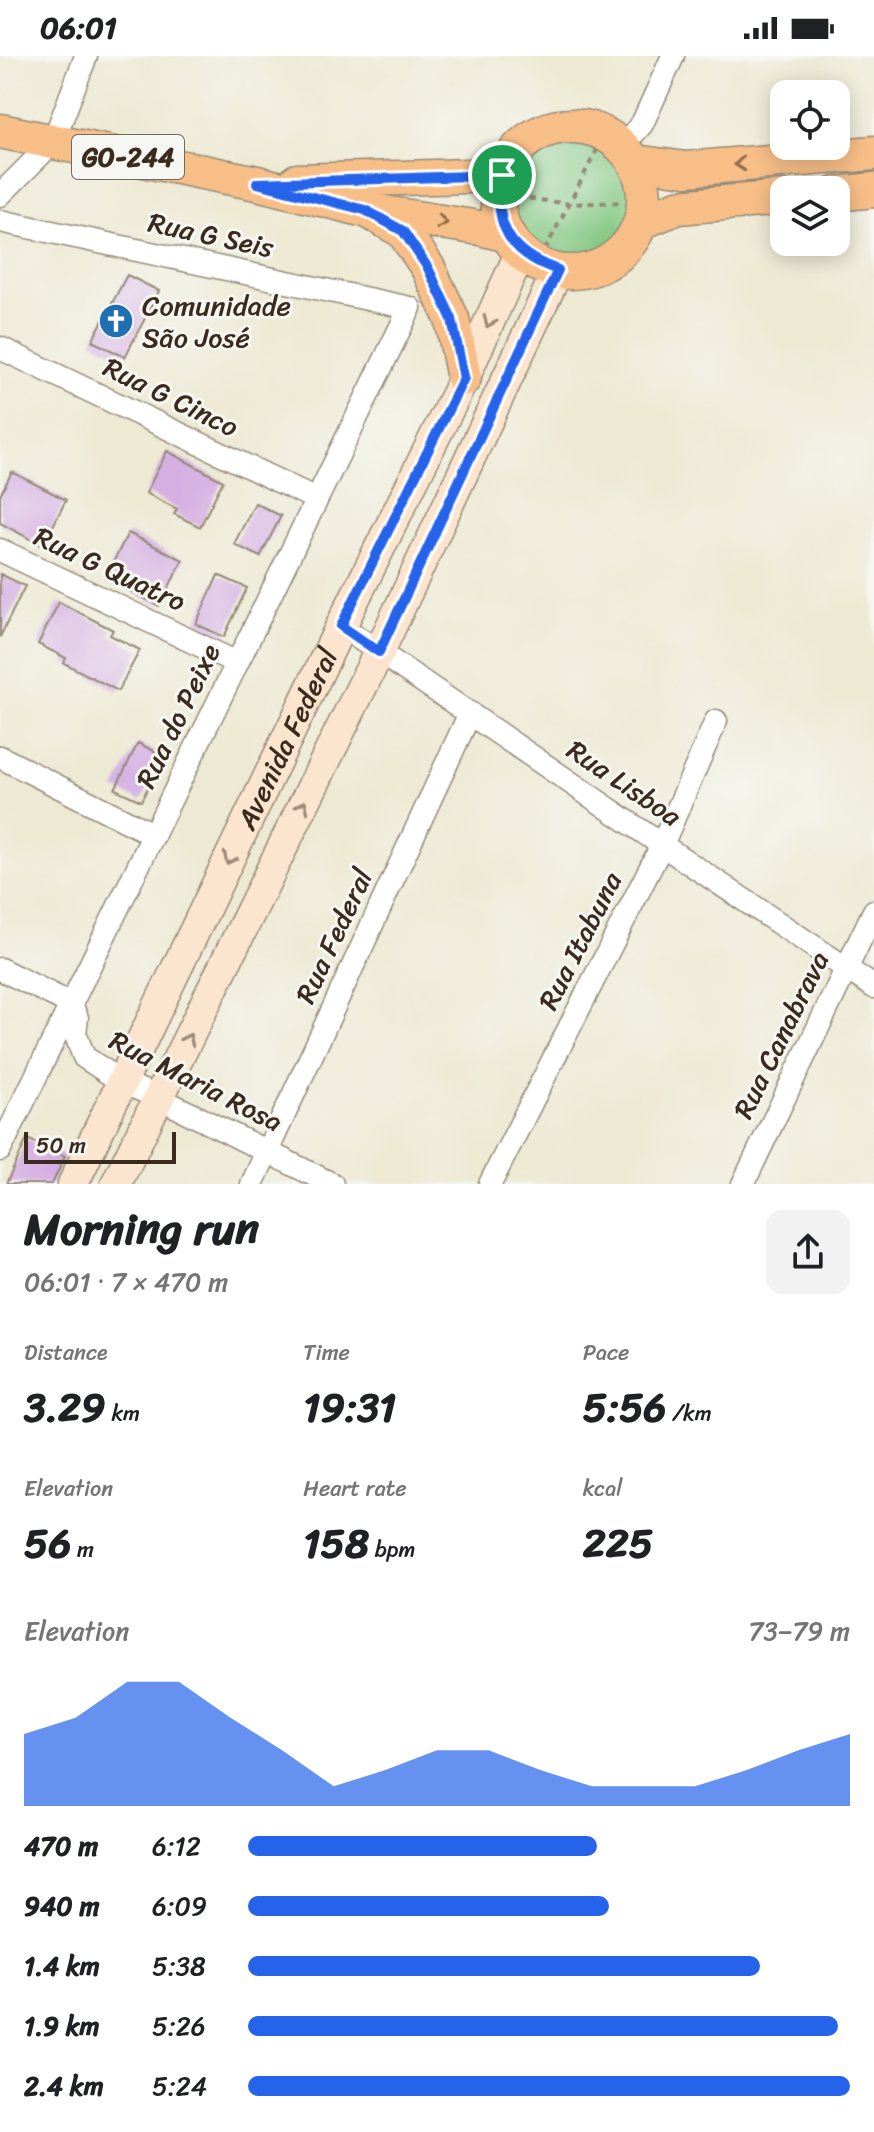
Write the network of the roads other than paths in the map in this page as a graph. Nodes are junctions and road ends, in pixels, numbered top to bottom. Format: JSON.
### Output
{"nodes":[{"id":1,"x":86,"y":56,"type":"edge"},
{"id":2,"x":673,"y":56,"type":"edge"},
{"id":3,"x":0,"y":131,"type":"edge"},
{"id":4,"x":53,"y":142,"type":"junction"},
{"id":5,"x":619,"y":150,"type":"junction"},
{"id":6,"x":874,"y":153,"type":"edge"},
{"id":7,"x":257,"y":183,"type":"junction"},
{"id":8,"x":504,"y":185,"type":"junction"},
{"id":9,"x":874,"y":190,"type":"edge"},
{"id":10,"x":850,"y":193,"type":"edge"},
{"id":11,"x":0,"y":195,"type":"edge"},
{"id":12,"x":770,"y":199,"type":"edge"},
{"id":13,"x":365,"y":210,"type":"junction"},
{"id":14,"x":638,"y":212,"type":"junction"},
{"id":15,"x":0,"y":221,"type":"edge"},
{"id":16,"x":532,"y":253,"type":"junction"},
{"id":17,"x":410,"y":308,"type":"joint"},
{"id":18,"x":0,"y":348,"type":"edge"},
{"id":19,"x":464,"y":378,"type":"junction"},
{"id":20,"x":316,"y":499,"type":"junction"},
{"id":21,"x":0,"y":550,"type":"edge"},
{"id":22,"x":341,"y":626,"type":"junction"},
{"id":23,"x":379,"y":652,"type":"junction"},
{"id":24,"x":237,"y":663,"type":"junction"},
{"id":25,"x":470,"y":713,"type":"junction"},
{"id":26,"x":716,"y":721,"type":"dead end"},
{"id":27,"x":0,"y":757,"type":"edge"},
{"id":28,"x":154,"y":835,"type":"junction"},
{"id":29,"x":662,"y":845,"type":"junction"},
{"id":30,"x":874,"y":911,"type":"edge"},
{"id":31,"x":0,"y":969,"type":"edge"},
{"id":32,"x":846,"y":969,"type":"junction"},
{"id":33,"x":874,"y":987,"type":"edge"},
{"id":34,"x":71,"y":1004,"type":"junction"},
{"id":35,"x":122,"y":1082,"type":"junction"},
{"id":36,"x":159,"y":1098,"type":"junction"},
{"id":37,"x":0,"y":1150,"type":"edge"},
{"id":38,"x":268,"y":1151,"type":"junction"},
{"id":39,"x":73,"y":1184,"type":"edge"},
{"id":40,"x":116,"y":1184,"type":"edge"},
{"id":41,"x":252,"y":1184,"type":"edge"},
{"id":42,"x":332,"y":1184,"type":"edge"},
{"id":43,"x":490,"y":1184,"type":"edge"},
{"id":44,"x":743,"y":1184,"type":"edge"}],
"edges":[{"from":1,"to":4,"type":"street"},
{"from":2,"to":5,"type":"street"},
{"from":3,"to":4,"type":"main road","number":"GO-244"},
{"from":4,"to":7,"type":"main road","number":"GO-244"},
{"from":4,"to":11,"type":"street"},
{"from":6,"to":5,"type":"main road","one_way":true},
{"from":5,"to":8,"type":"main road"},
{"from":5,"to":14,"type":"main road"},
{"from":7,"to":8,"type":"main road","number":"GO-244"},
{"from":7,"to":13,"type":"main road","number":"GO-244"},
{"from":8,"to":16,"type":"main road"},
{"from":9,"to":10,"type":"main road"},
{"from":12,"to":14,"type":"main road"},
{"from":13,"to":16,"type":"main road","number":"GO-244","one_way":true},
{"from":13,"to":19,"type":"main road"},
{"from":14,"to":16,"type":"main road","number":"GO-244"},
{"from":15,"to":17,"type":"street","name":"Rua G Seis"},
{"from":16,"to":19,"type":"main road","name":"Avenida Federal","one_way":true},
{"from":16,"to":23,"type":"main road","name":"Avenida Federal"},
{"from":17,"to":20,"type":"street","name":"Rua do Peixe"},
{"from":18,"to":20,"type":"street","name":"Rua G Cinco"},
{"from":19,"to":22,"type":"main road","name":"Avenida Federal"},
{"from":20,"to":24,"type":"street","name":"Rua do Peixe"},
{"from":21,"to":24,"type":"street","name":"Rua G Quatro"},
{"from":22,"to":23,"type":"street","name":"Rua Lisboa"},
{"from":22,"to":35,"type":"main road","name":"Avenida Federal","one_way":true},
{"from":23,"to":25,"type":"street","name":"Rua Lisboa"},
{"from":36,"to":23,"type":"main road","name":"Avenida Federal","one_way":true},
{"from":24,"to":28,"type":"street","name":"Rua do Peixe"},
{"from":25,"to":29,"type":"street","name":"Rua Lisboa"},
{"from":25,"to":38,"type":"street","name":"Rua Federal"},
{"from":26,"to":29,"type":"street","name":"Rua Itabuna"},
{"from":27,"to":28,"type":"street"},
{"from":28,"to":34,"type":"street","name":"Rua do Peixe"},
{"from":29,"to":32,"type":"street","name":"Rua Lisboa"},
{"from":29,"to":43,"type":"street","name":"Rua Itabuna"},
{"from":30,"to":32,"type":"street","name":"Rua Canabrava"},
{"from":31,"to":34,"type":"street"},
{"from":32,"to":33,"type":"street","name":"Rua Lisboa"},
{"from":32,"to":44,"type":"street","name":"Rua Canabrava"},
{"from":34,"to":35,"type":"street","name":"Rua Maria Rosa"},
{"from":34,"to":37,"type":"street","name":"Rua do Peixe"},
{"from":35,"to":36,"type":"street","name":"Rua Maria Rosa"},
{"from":35,"to":39,"type":"main road","name":"Avenida Federal"},
{"from":36,"to":38,"type":"street","name":"Rua Maria Rosa"},
{"from":36,"to":40,"type":"main road","name":"Avenida Federal"},
{"from":38,"to":41,"type":"street","name":"Rua Federal"},
{"from":38,"to":42,"type":"street","name":"Rua Maria Rosa"}]}
